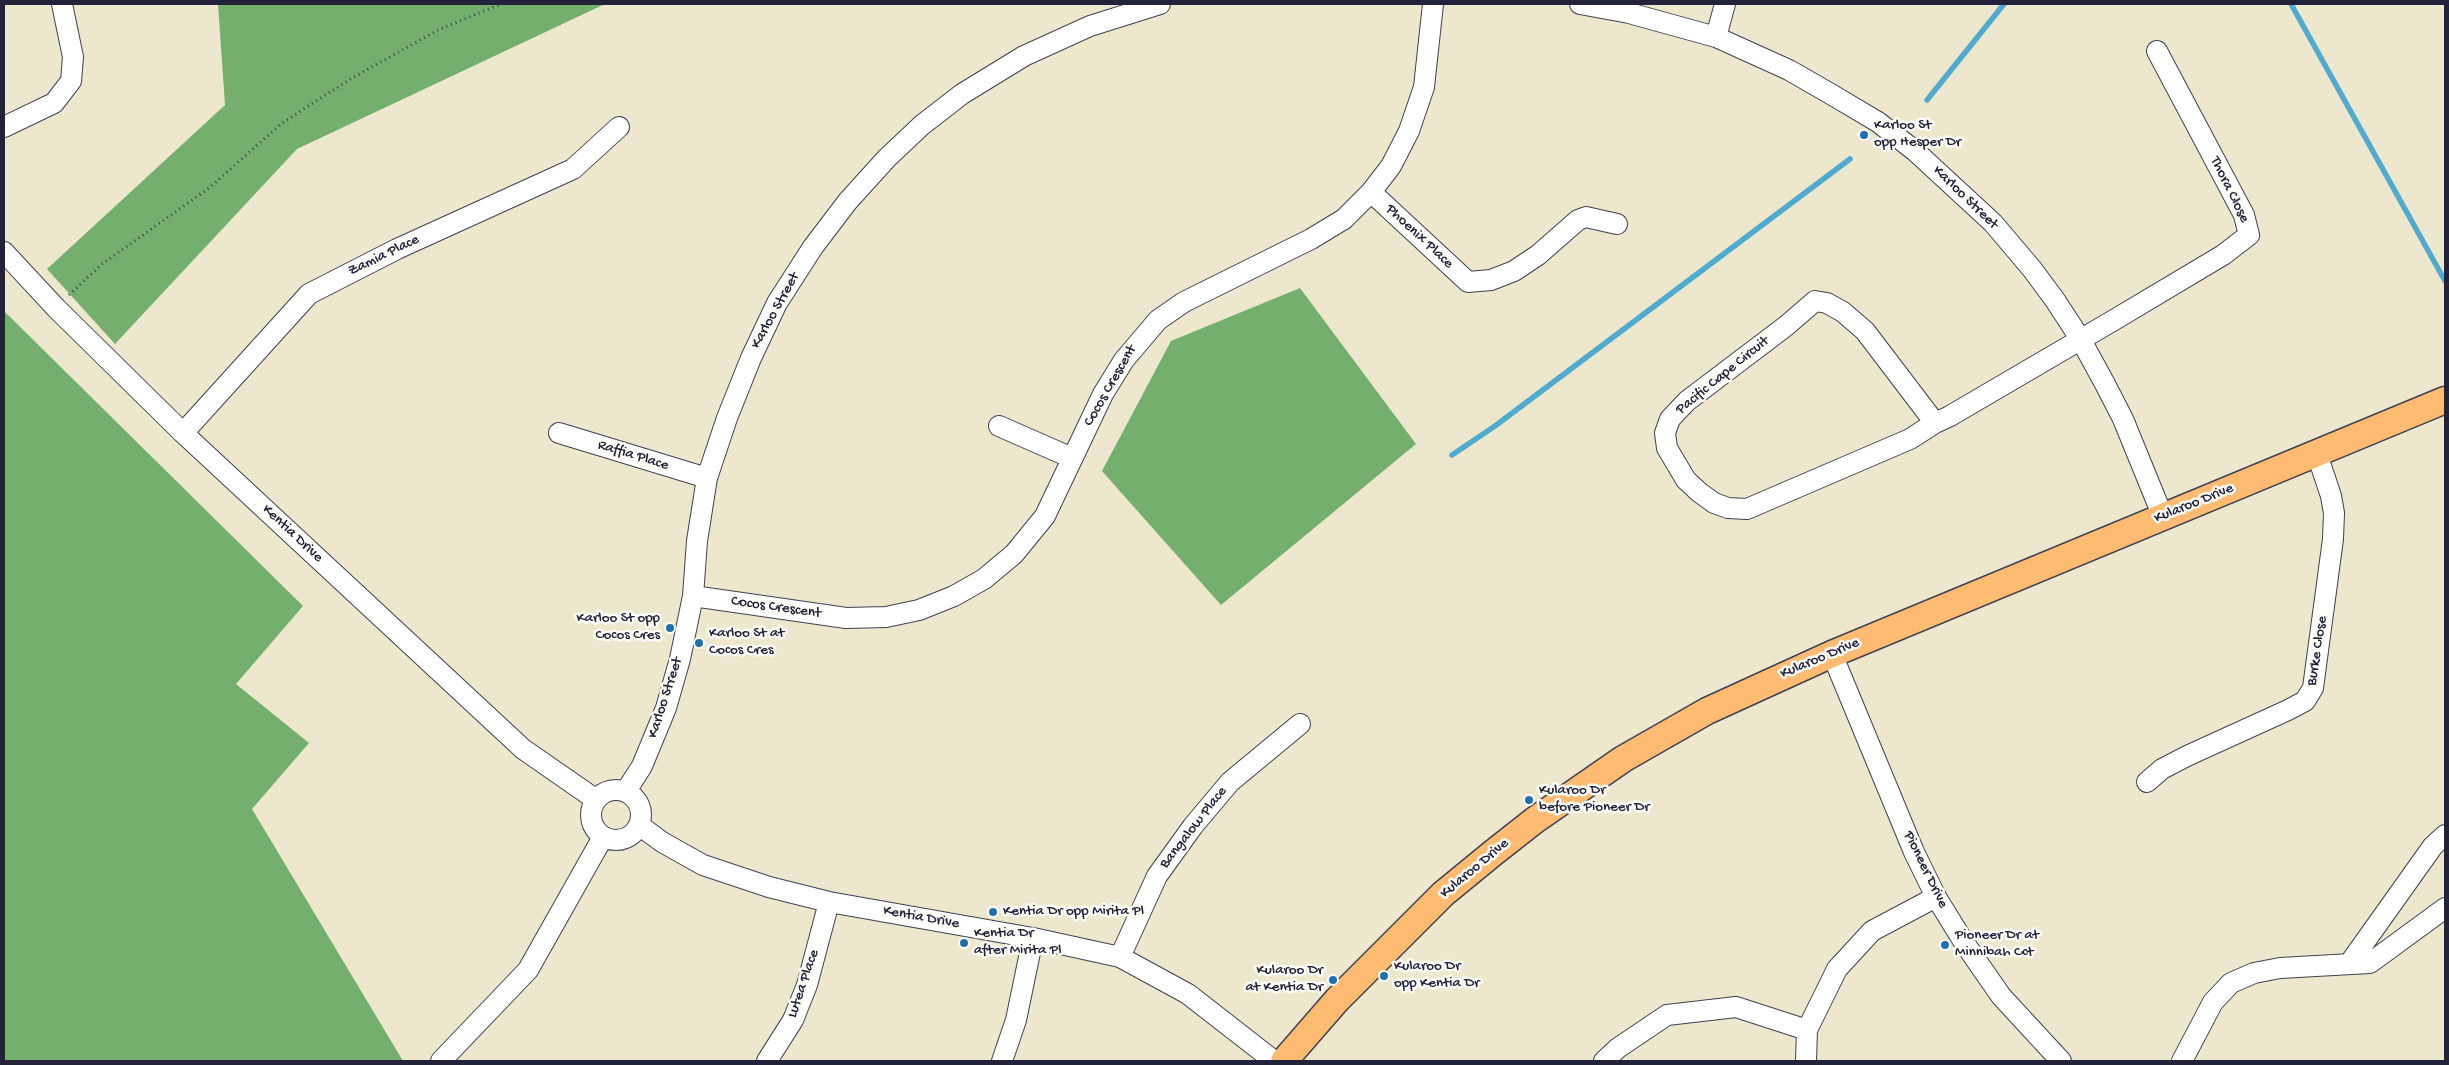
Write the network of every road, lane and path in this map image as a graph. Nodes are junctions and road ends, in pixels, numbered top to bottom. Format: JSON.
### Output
{"nodes":[{"id":1,"x":62,"y":4,"type":"edge"},
{"id":2,"x":501,"y":4,"type":"edge"},
{"id":3,"x":1160,"y":4,"type":"edge"},
{"id":4,"x":1433,"y":4,"type":"edge"},
{"id":5,"x":1580,"y":4,"type":"edge"},
{"id":6,"x":1725,"y":4,"type":"edge"},
{"id":7,"x":1716,"y":38,"type":"junction"},
{"id":8,"x":2158,"y":51,"type":"dead end"},
{"id":9,"x":619,"y":126,"type":"dead end"},
{"id":10,"x":4,"y":127,"type":"edge"},
{"id":11,"x":1371,"y":192,"type":"junction"},
{"id":12,"x":1617,"y":224,"type":"dead end"},
{"id":13,"x":4,"y":252,"type":"edge"},
{"id":14,"x":56,"y":308,"type":"junction"},
{"id":15,"x":2081,"y":340,"type":"junction"},
{"id":16,"x":2445,"y":400,"type":"edge"},
{"id":17,"x":1935,"y":423,"type":"junction"},
{"id":18,"x":999,"y":426,"type":"dead end"},
{"id":19,"x":183,"y":433,"type":"junction"},
{"id":20,"x":559,"y":434,"type":"dead end"},
{"id":21,"x":2316,"y":454,"type":"junction"},
{"id":22,"x":1072,"y":458,"type":"junction"},
{"id":23,"x":707,"y":478,"type":"junction"},
{"id":24,"x":2163,"y":517,"type":"junction"},
{"id":25,"x":693,"y":596,"type":"junction"},
{"id":26,"x":1832,"y":654,"type":"junction"},
{"id":27,"x":1300,"y":724,"type":"dead end"},
{"id":28,"x":2147,"y":782,"type":"dead end"},
{"id":29,"x":626,"y":791,"type":"junction"},
{"id":30,"x":595,"y":799,"type":"junction"},
{"id":31,"x":639,"y":826,"type":"junction"},
{"id":32,"x":2445,"y":835,"type":"edge"},
{"id":33,"x":602,"y":837,"type":"junction"},
{"id":34,"x":1936,"y":897,"type":"junction"},
{"id":35,"x":829,"y":902,"type":"junction"},
{"id":36,"x":2445,"y":908,"type":"edge"},
{"id":37,"x":1033,"y":938,"type":"junction"},
{"id":38,"x":1120,"y":957,"type":"junction"},
{"id":39,"x":2349,"y":964,"type":"junction"},
{"id":40,"x":1807,"y":1030,"type":"junction"},
{"id":41,"x":441,"y":1061,"type":"edge"},
{"id":42,"x":767,"y":1061,"type":"edge"},
{"id":43,"x":1002,"y":1061,"type":"edge"},
{"id":44,"x":1274,"y":1061,"type":"edge"},
{"id":45,"x":1284,"y":1061,"type":"edge"},
{"id":46,"x":1604,"y":1061,"type":"edge"},
{"id":47,"x":1806,"y":1061,"type":"edge"},
{"id":48,"x":2061,"y":1061,"type":"edge"},
{"id":49,"x":2182,"y":1061,"type":"edge"}],
"edges":[{"from":1,"to":10,"type":"street"},
{"from":2,"to":14,"type":"path"},
{"from":3,"to":23,"type":"street","name":"Karloo Street"},
{"from":4,"to":11,"type":"street","name":"Cocos Crescent"},
{"from":5,"to":7,"type":"street","name":"Karloo Street"},
{"from":6,"to":7,"type":"street"},
{"from":7,"to":15,"type":"street","name":"Karloo Street"},
{"from":8,"to":15,"type":"street","name":"Thora Close"},
{"from":9,"to":19,"type":"street","name":"Zamia Place"},
{"from":11,"to":12,"type":"street","name":"Phoenix Place"},
{"from":11,"to":22,"type":"street","name":"Cocos Crescent"},
{"from":13,"to":14,"type":"street","name":"Kentia Drive"},
{"from":14,"to":19,"type":"street","name":"Kentia Drive"},
{"from":15,"to":17,"type":"street","name":"Pacific Cape Circuit"},
{"from":15,"to":24,"type":"street","name":"Karloo Street"},
{"from":16,"to":21,"type":"main road","name":"Kularoo Drive"},
{"from":17,"to":17,"type":"street","name":"Pacific Cape Circuit"},
{"from":18,"to":22,"type":"street"},
{"from":19,"to":30,"type":"street","name":"Kentia Drive"},
{"from":20,"to":23,"type":"street","name":"Raffia Place"},
{"from":21,"to":24,"type":"main road","name":"Kularoo Drive"},
{"from":21,"to":28,"type":"street","name":"Burke Close"},
{"from":22,"to":25,"type":"street","name":"Cocos Crescent"},
{"from":23,"to":25,"type":"street","name":"Karloo Street"},
{"from":24,"to":26,"type":"main road","name":"Kularoo Drive"},
{"from":25,"to":29,"type":"street","name":"Karloo Street"},
{"from":26,"to":34,"type":"street","name":"Pioneer Drive"},
{"from":26,"to":45,"type":"main road","name":"Kularoo Drive"},
{"from":27,"to":38,"type":"street","name":"Bangalow Place"},
{"from":29,"to":30,"type":"street"},
{"from":29,"to":31,"type":"street"},
{"from":30,"to":33,"type":"street"},
{"from":31,"to":33,"type":"street"},
{"from":31,"to":35,"type":"street","name":"Kentia Drive"},
{"from":32,"to":39,"type":"street"},
{"from":33,"to":41,"type":"street"},
{"from":34,"to":40,"type":"street"},
{"from":34,"to":48,"type":"street","name":"Pioneer Drive"},
{"from":35,"to":37,"type":"street","name":"Kentia Drive"},
{"from":35,"to":42,"type":"street","name":"Lutea Place"},
{"from":36,"to":39,"type":"street"},
{"from":37,"to":38,"type":"street","name":"Kentia Drive"},
{"from":37,"to":43,"type":"street"},
{"from":38,"to":44,"type":"street","name":"Kentia Drive"},
{"from":39,"to":49,"type":"street"},
{"from":40,"to":46,"type":"street"},
{"from":40,"to":47,"type":"street"}]}
